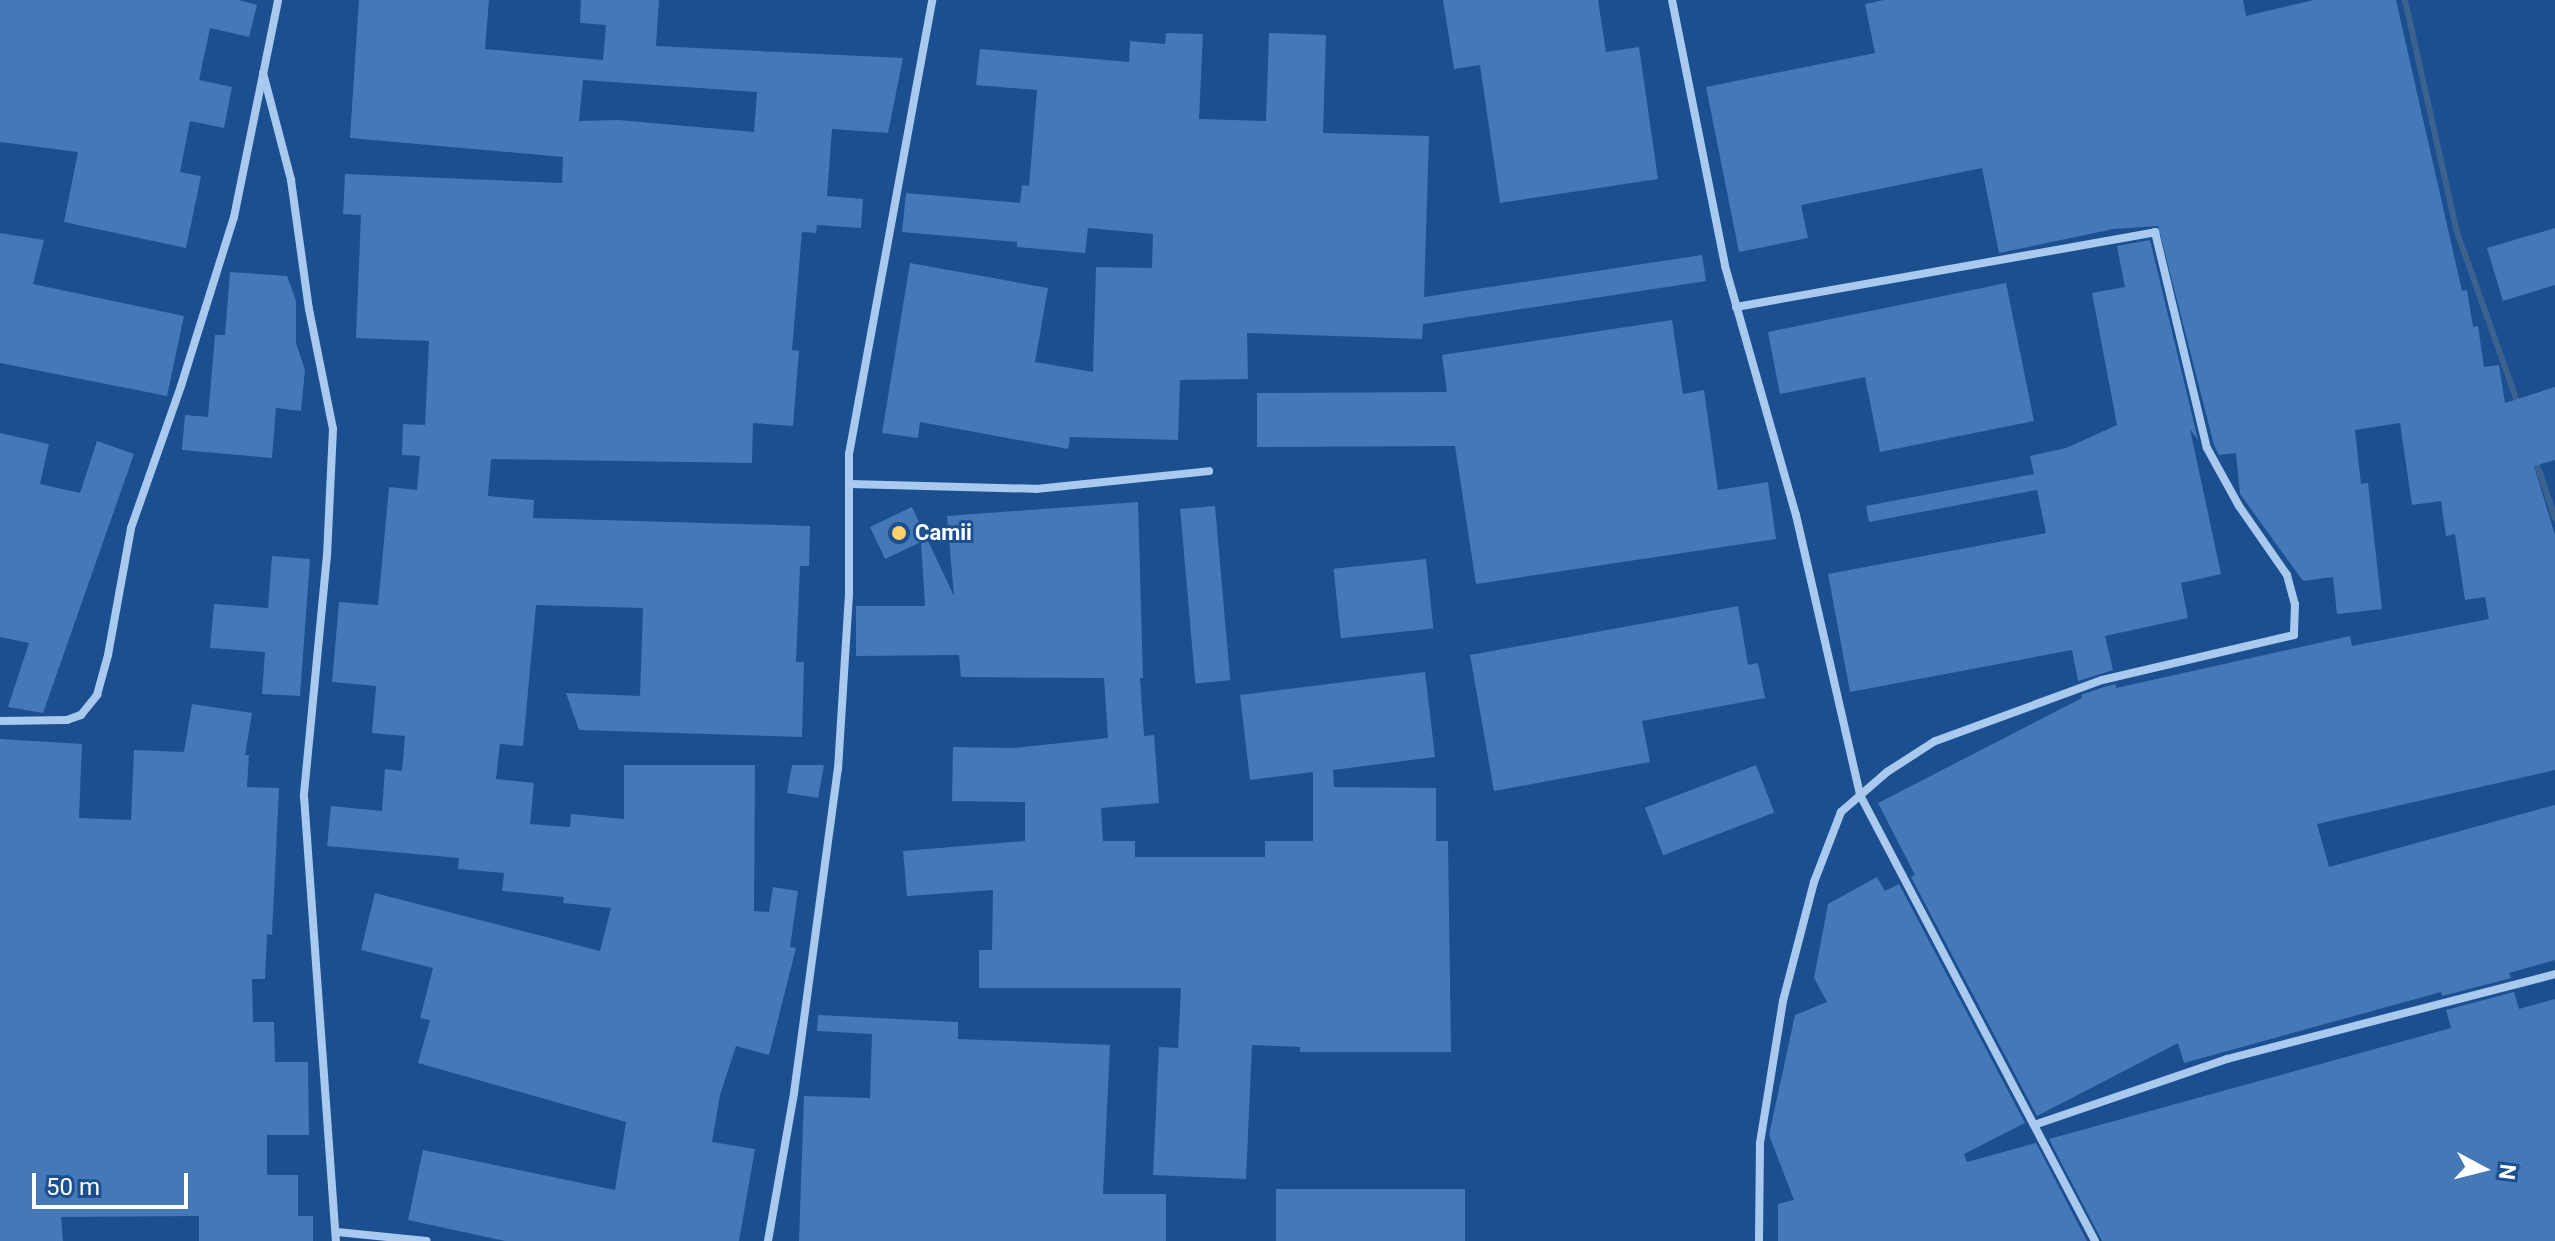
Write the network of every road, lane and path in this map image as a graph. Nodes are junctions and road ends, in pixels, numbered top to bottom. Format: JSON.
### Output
{"nodes":[{"id":1,"x":278,"y":0,"type":"edge"},
{"id":2,"x":932,"y":0,"type":"edge"},
{"id":3,"x":1672,"y":0,"type":"edge"},
{"id":4,"x":263,"y":73,"type":"junction"},
{"id":5,"x":1736,"y":307,"type":"junction"},
{"id":6,"x":1209,"y":471,"type":"dead end"},
{"id":7,"x":850,"y":484,"type":"junction"},
{"id":8,"x":0,"y":721,"type":"edge"},
{"id":9,"x":1860,"y":795,"type":"junction"},
{"id":10,"x":2555,"y":974,"type":"edge"},
{"id":11,"x":2034,"y":1125,"type":"junction"},
{"id":12,"x":337,"y":1236,"type":"edge"},
{"id":13,"x":427,"y":1241,"type":"edge"},
{"id":14,"x":768,"y":1241,"type":"edge"},
{"id":15,"x":1759,"y":1241,"type":"edge"},
{"id":16,"x":2095,"y":1241,"type":"edge"}],
"edges":[{"from":1,"to":4,"type":"street"},
{"from":2,"to":7,"type":"street"},
{"from":3,"to":5,"type":"street"},
{"from":4,"to":8,"type":"street"},
{"from":4,"to":12,"type":"street"},
{"from":5,"to":9,"type":"street"},
{"from":5,"to":9,"type":"street"},
{"from":6,"to":7,"type":"street"},
{"from":7,"to":14,"type":"street"},
{"from":9,"to":11,"type":"street"},
{"from":9,"to":15,"type":"street"},
{"from":10,"to":11,"type":"street"},
{"from":11,"to":16,"type":"street"},
{"from":12,"to":13,"type":"street"}]}
